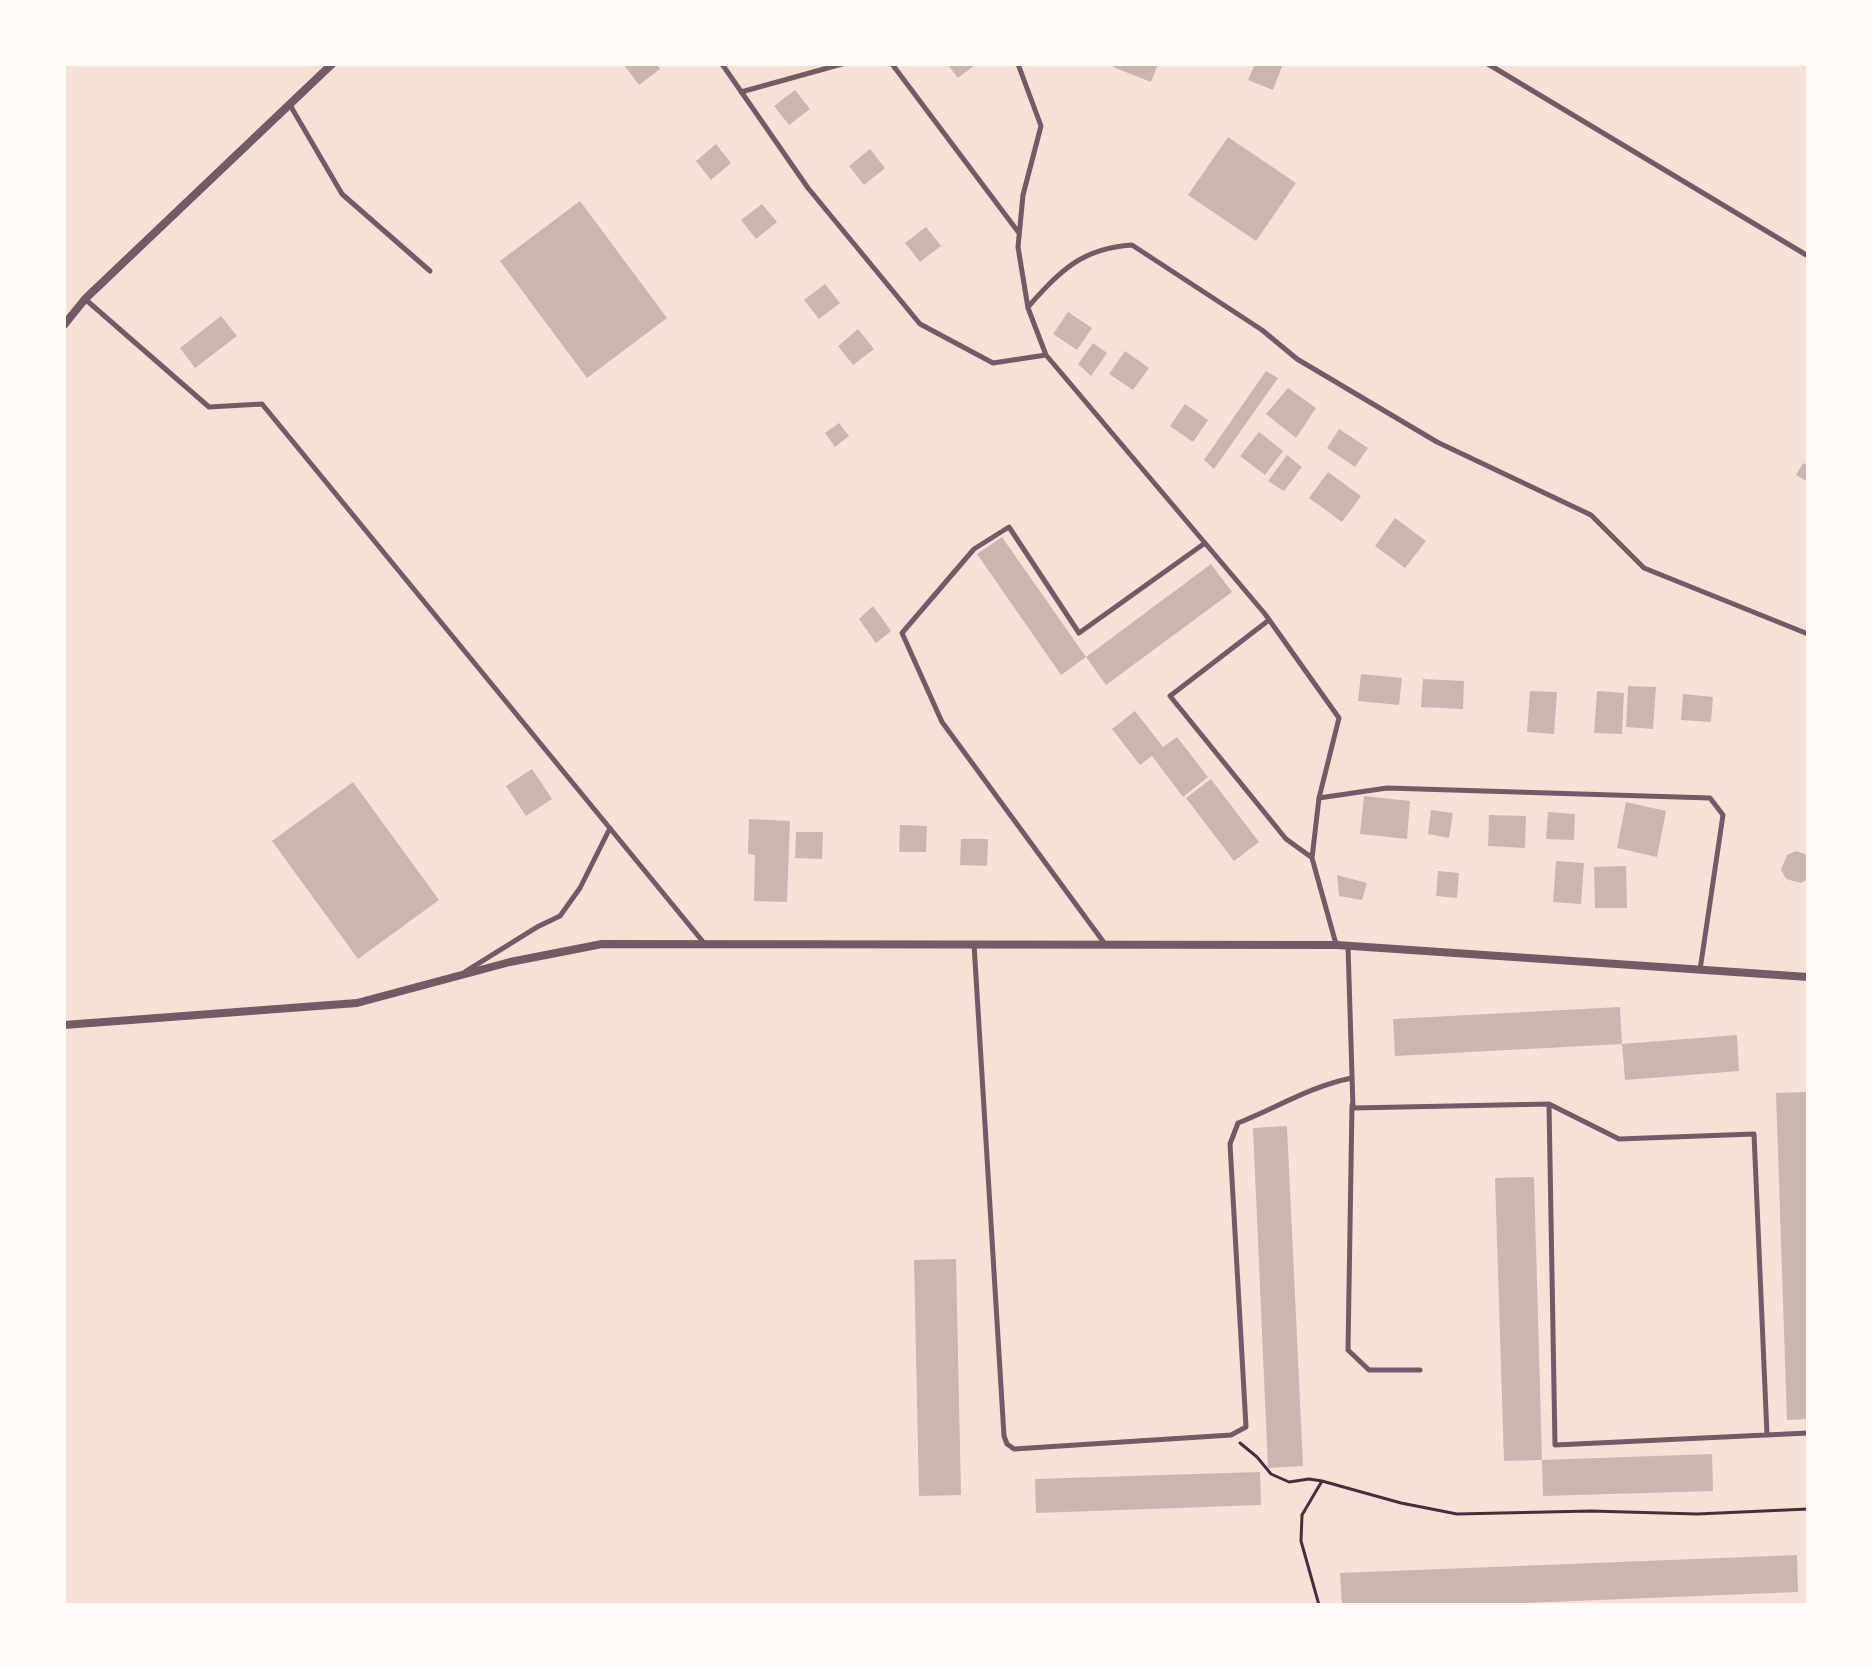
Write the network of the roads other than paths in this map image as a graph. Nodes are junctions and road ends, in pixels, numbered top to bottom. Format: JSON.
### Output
{"nodes":[{"id":1,"x":332,"y":64,"type":"edge"},
{"id":2,"x":722,"y":64,"type":"edge"},
{"id":3,"x":842,"y":64,"type":"edge"},
{"id":4,"x":892,"y":64,"type":"edge"},
{"id":5,"x":1018,"y":64,"type":"edge"},
{"id":6,"x":1488,"y":64,"type":"edge"},
{"id":7,"x":741,"y":92,"type":"junction"},
{"id":8,"x":290,"y":104,"type":"junction"},
{"id":9,"x":1020,"y":233,"type":"junction"},
{"id":10,"x":1808,"y":256,"type":"edge"},
{"id":11,"x":430,"y":271,"type":"dead end"},
{"id":12,"x":85,"y":299,"type":"junction"},
{"id":13,"x":1028,"y":308,"type":"junction"},
{"id":14,"x":64,"y":325,"type":"edge"},
{"id":15,"x":1046,"y":355,"type":"junction"},
{"id":16,"x":1205,"y":543,"type":"junction"},
{"id":17,"x":1269,"y":620,"type":"junction"},
{"id":18,"x":1808,"y":634,"type":"edge"},
{"id":19,"x":1319,"y":798,"type":"junction"},
{"id":20,"x":610,"y":828,"type":"junction"},
{"id":21,"x":1312,"y":858,"type":"junction"},
{"id":22,"x":974,"y":943,"type":"junction"},
{"id":23,"x":705,"y":944,"type":"junction"},
{"id":24,"x":1105,"y":944,"type":"junction"},
{"id":25,"x":1337,"y":945,"type":"junction"},
{"id":26,"x":1348,"y":946,"type":"junction"},
{"id":27,"x":1700,"y":970,"type":"junction"},
{"id":28,"x":459,"y":976,"type":"junction"},
{"id":29,"x":1808,"y":977,"type":"edge"},
{"id":30,"x":64,"y":1025,"type":"edge"},
{"id":31,"x":1352,"y":1078,"type":"junction"},
{"id":32,"x":1353,"y":1092,"type":"junction"},
{"id":33,"x":1549,"y":1104,"type":"junction"},
{"id":34,"x":1420,"y":1370,"type":"dead end"},
{"id":35,"x":1808,"y":1433,"type":"edge"},
{"id":36,"x":1767,"y":1435,"type":"junction"}],
"edges":[{"from":1,"to":8,"type":"street"},
{"from":2,"to":7,"type":"lane"},
{"from":3,"to":7,"type":"lane"},
{"from":4,"to":9,"type":"lane"},
{"from":5,"to":9,"type":"lane"},
{"from":6,"to":10,"type":"lane"},
{"from":7,"to":15,"type":"lane"},
{"from":8,"to":11,"type":"lane"},
{"from":8,"to":12,"type":"street"},
{"from":9,"to":13,"type":"lane"},
{"from":12,"to":14,"type":"street"},
{"from":12,"to":20,"type":"lane"},
{"from":13,"to":15,"type":"lane"},
{"from":13,"to":18,"type":"lane"},
{"from":15,"to":16,"type":"lane"},
{"from":16,"to":17,"type":"lane"},
{"from":16,"to":24,"type":"lane"},
{"from":17,"to":19,"type":"lane"},
{"from":17,"to":21,"type":"lane"},
{"from":19,"to":21,"type":"lane"},
{"from":19,"to":27,"type":"lane"},
{"from":20,"to":23,"type":"lane"},
{"from":20,"to":28,"type":"lane"},
{"from":21,"to":25,"type":"lane"},
{"from":22,"to":23,"type":"street"},
{"from":22,"to":24,"type":"street"},
{"from":22,"to":31,"type":"lane"},
{"from":23,"to":28,"type":"street"},
{"from":24,"to":25,"type":"street"},
{"from":25,"to":26,"type":"street"},
{"from":26,"to":27,"type":"street"},
{"from":26,"to":31,"type":"lane"},
{"from":27,"to":29,"type":"street"},
{"from":28,"to":30,"type":"street"},
{"from":31,"to":32,"type":"lane"},
{"from":32,"to":33,"type":"lane"},
{"from":32,"to":34,"type":"lane"},
{"from":33,"to":36,"type":"lane"},
{"from":33,"to":36,"type":"lane"},
{"from":35,"to":36,"type":"lane"}]}
